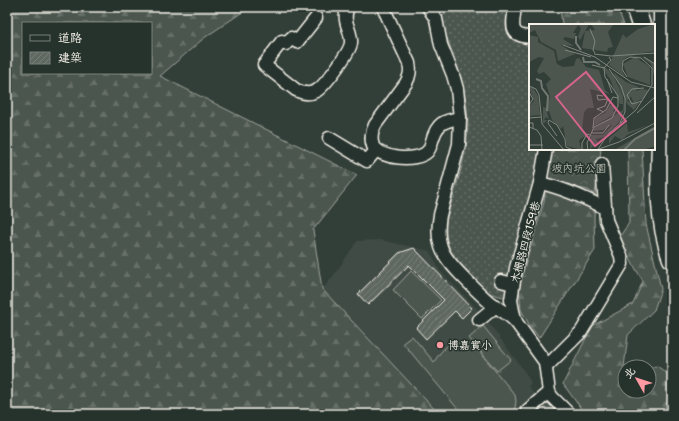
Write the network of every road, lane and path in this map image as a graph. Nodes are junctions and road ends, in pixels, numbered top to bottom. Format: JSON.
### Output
{"nodes":[{"id":1,"x":348,"y":7,"type":"edge"},
{"id":2,"x":383,"y":7,"type":"edge"},
{"id":3,"x":428,"y":7,"type":"edge"},
{"id":4,"x":515,"y":7,"type":"edge"},
{"id":5,"x":635,"y":7,"type":"edge"},
{"id":6,"x":663,"y":7,"type":"edge"},
{"id":7,"x":316,"y":18,"type":"dead end"},
{"id":8,"x":641,"y":24,"type":"edge"},
{"id":9,"x":529,"y":37,"type":"edge"},
{"id":10,"x":655,"y":104,"type":"edge"},
{"id":11,"x":460,"y":118,"type":"junction"},
{"id":12,"x":330,"y":138,"type":"dead end"},
{"id":13,"x":376,"y":150,"type":"junction"},
{"id":14,"x":546,"y":150,"type":"edge"},
{"id":15,"x":661,"y":155,"type":"junction"},
{"id":16,"x":602,"y":164,"type":"dead end"},
{"id":17,"x":540,"y":183,"type":"junction"},
{"id":18,"x":604,"y":208,"type":"junction"},
{"id":19,"x":672,"y":259,"type":"edge"},
{"id":20,"x":500,"y":281,"type":"dead end"},
{"id":21,"x":513,"y":284,"type":"junction"},
{"id":22,"x":496,"y":306,"type":"junction"},
{"id":23,"x":479,"y":320,"type":"dead end"},
{"id":24,"x":516,"y":322,"type":"junction"},
{"id":25,"x":547,"y":366,"type":"junction"},
{"id":26,"x":549,"y":392,"type":"junction"},
{"id":27,"x":528,"y":414,"type":"edge"},
{"id":28,"x":569,"y":414,"type":"edge"}],
"edges":[{"from":1,"to":7,"type":"street"},
{"from":2,"to":13,"type":"street"},
{"from":3,"to":11,"type":"street"},
{"from":4,"to":9,"type":"street"},
{"from":5,"to":8,"type":"highway"},
{"from":6,"to":15,"type":"highway"},
{"from":10,"to":15,"type":"highway"},
{"from":11,"to":13,"type":"street"},
{"from":11,"to":22,"type":"street"},
{"from":12,"to":13,"type":"street"},
{"from":14,"to":17,"type":"street","name":"木柵路四段159巷"},
{"from":15,"to":19,"type":"highway"},
{"from":16,"to":18,"type":"street"},
{"from":17,"to":18,"type":"street"},
{"from":17,"to":21,"type":"street","name":"木柵路四段159巷"},
{"from":18,"to":25,"type":"street"},
{"from":20,"to":21,"type":"street"},
{"from":21,"to":24,"type":"street","name":"木柵路四段159巷"},
{"from":22,"to":23,"type":"street"},
{"from":22,"to":24,"type":"street"},
{"from":24,"to":25,"type":"street","name":"木柵路四段159巷"},
{"from":25,"to":26,"type":"street","name":"木柵路四段159巷"},
{"from":26,"to":27,"type":"street"},
{"from":26,"to":28,"type":"street"}]}
